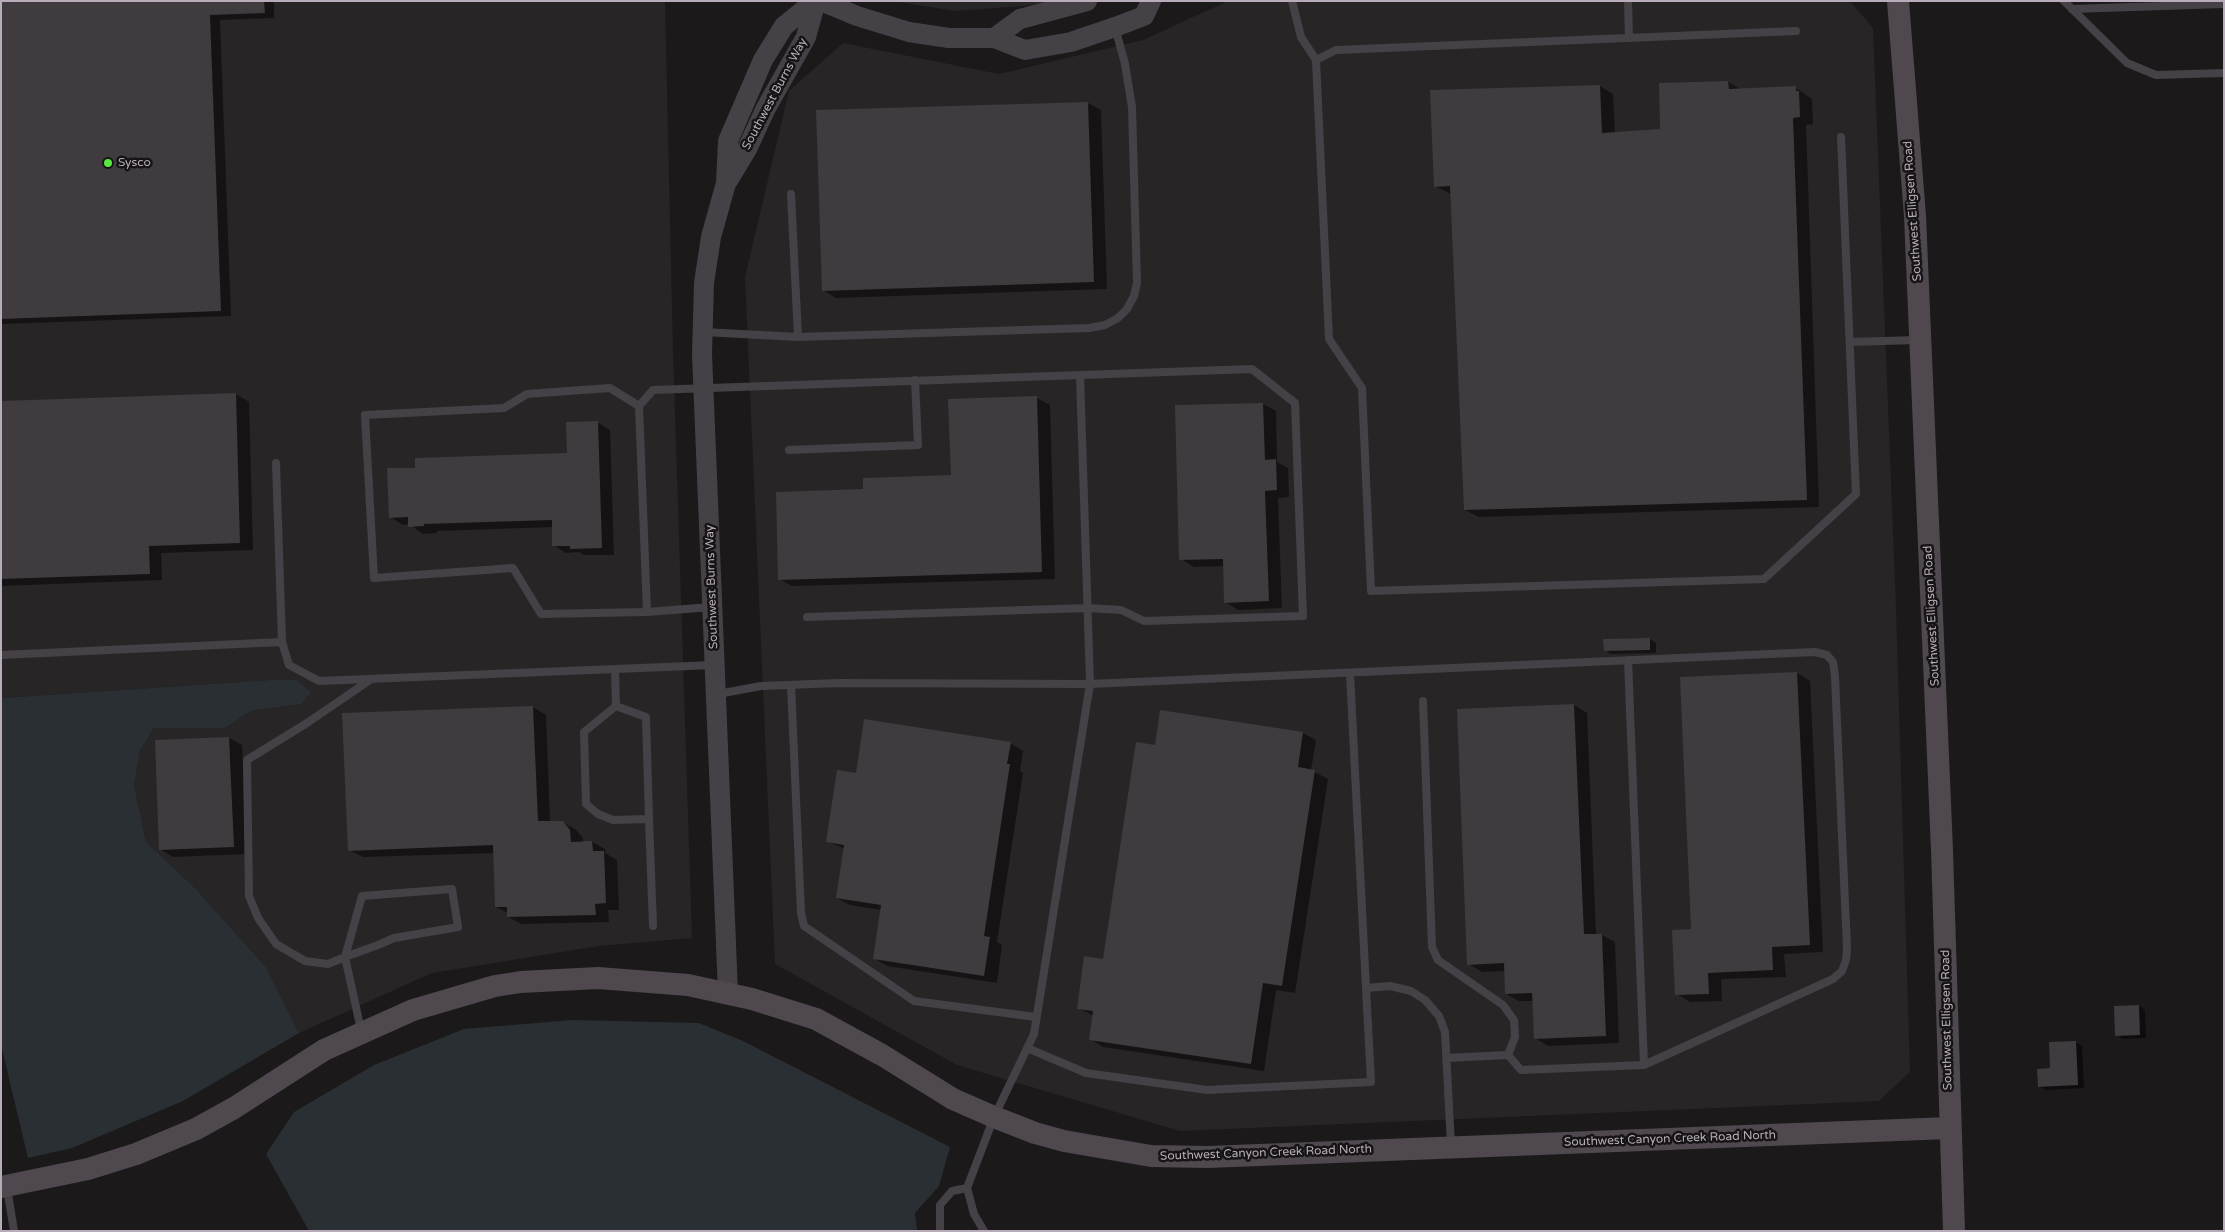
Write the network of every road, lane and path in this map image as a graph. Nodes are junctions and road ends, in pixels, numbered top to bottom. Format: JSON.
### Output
{"nodes":[{"id":1,"x":816,"y":1,"type":"edge"},
{"id":2,"x":820,"y":1,"type":"edge"},
{"id":3,"x":1087,"y":1,"type":"edge"},
{"id":4,"x":1151,"y":1,"type":"edge"},
{"id":5,"x":1292,"y":1,"type":"edge"},
{"id":6,"x":1628,"y":1,"type":"edge"},
{"id":7,"x":1898,"y":1,"type":"edge"},
{"id":8,"x":2064,"y":1,"type":"edge"},
{"id":9,"x":2224,"y":4,"type":"edge"},
{"id":10,"x":2072,"y":9,"type":"junction"},
{"id":11,"x":1115,"y":27,"type":"junction"},
{"id":12,"x":1796,"y":31,"type":"dead end"},
{"id":13,"x":994,"y":38,"type":"junction"},
{"id":14,"x":1629,"y":38,"type":"junction"},
{"id":15,"x":1316,"y":60,"type":"junction"},
{"id":16,"x":2224,"y":72,"type":"edge"},
{"id":17,"x":1841,"y":137,"type":"dead end"},
{"id":18,"x":791,"y":194,"type":"dead end"},
{"id":19,"x":702,"y":332,"type":"junction"},
{"id":20,"x":798,"y":337,"type":"junction"},
{"id":21,"x":1920,"y":340,"type":"junction"},
{"id":22,"x":1850,"y":342,"type":"junction"},
{"id":23,"x":1080,"y":375,"type":"junction"},
{"id":24,"x":915,"y":380,"type":"junction"},
{"id":25,"x":704,"y":388,"type":"junction"},
{"id":26,"x":639,"y":406,"type":"junction"},
{"id":27,"x":789,"y":450,"type":"dead end"},
{"id":28,"x":276,"y":463,"type":"dead end"},
{"id":29,"x":713,"y":607,"type":"junction"},
{"id":30,"x":1088,"y":608,"type":"junction"},
{"id":31,"x":647,"y":612,"type":"junction"},
{"id":32,"x":807,"y":617,"type":"dead end"},
{"id":33,"x":282,"y":642,"type":"junction"},
{"id":34,"x":1,"y":655,"type":"edge"},
{"id":35,"x":1628,"y":660,"type":"junction"},
{"id":36,"x":716,"y":665,"type":"junction"},
{"id":37,"x":615,"y":669,"type":"junction"},
{"id":38,"x":1350,"y":673,"type":"junction"},
{"id":39,"x":370,"y":680,"type":"junction"},
{"id":40,"x":1090,"y":684,"type":"junction"},
{"id":41,"x":791,"y":685,"type":"junction"},
{"id":42,"x":717,"y":694,"type":"junction"},
{"id":43,"x":1423,"y":701,"type":"dead end"},
{"id":44,"x":616,"y":706,"type":"junction"},
{"id":45,"x":649,"y":819,"type":"junction"},
{"id":46,"x":652,"y":926,"type":"dead end"},
{"id":47,"x":345,"y":957,"type":"junction"},
{"id":48,"x":1366,"y":988,"type":"junction"},
{"id":49,"x":728,"y":993,"type":"junction"},
{"id":50,"x":1036,"y":1017,"type":"junction"},
{"id":51,"x":362,"y":1032,"type":"junction"},
{"id":52,"x":1027,"y":1048,"type":"junction"},
{"id":53,"x":1508,"y":1055,"type":"junction"},
{"id":54,"x":1447,"y":1058,"type":"junction"},
{"id":55,"x":1644,"y":1065,"type":"junction"},
{"id":56,"x":994,"y":1116,"type":"junction"},
{"id":57,"x":1950,"y":1128,"type":"junction"},
{"id":58,"x":1451,"y":1148,"type":"junction"},
{"id":59,"x":4,"y":1187,"type":"edge"},
{"id":60,"x":967,"y":1188,"type":"junction"},
{"id":61,"x":14,"y":1231,"type":"edge"},
{"id":62,"x":940,"y":1231,"type":"edge"},
{"id":63,"x":984,"y":1231,"type":"edge"},
{"id":64,"x":1954,"y":1231,"type":"edge"}],
"edges":[{"from":1,"to":19,"type":"street","name":"Southwest Burns Way"},
{"from":2,"to":13,"type":"street"},
{"from":3,"to":13,"type":"street"},
{"from":4,"to":11,"type":"street"},
{"from":5,"to":15,"type":"lane"},
{"from":6,"to":14,"type":"lane"},
{"from":7,"to":21,"type":"main road","name":"Southwest Elligsen Road"},
{"from":8,"to":10,"type":"lane"},
{"from":9,"to":10,"type":"lane"},
{"from":10,"to":16,"type":"lane"},
{"from":11,"to":13,"type":"street"},
{"from":11,"to":20,"type":"lane"},
{"from":12,"to":14,"type":"lane"},
{"from":14,"to":15,"type":"lane"},
{"from":15,"to":22,"type":"lane"},
{"from":17,"to":22,"type":"lane"},
{"from":18,"to":20,"type":"lane"},
{"from":19,"to":20,"type":"lane"},
{"from":19,"to":25,"type":"street","name":"Southwest Burns Way"},
{"from":21,"to":22,"type":"lane"},
{"from":21,"to":57,"type":"main road","name":"Southwest Elligsen Road"},
{"from":23,"to":24,"type":"lane"},
{"from":23,"to":30,"type":"lane"},
{"from":23,"to":30,"type":"lane"},
{"from":24,"to":25,"type":"lane"},
{"from":24,"to":27,"type":"lane"},
{"from":25,"to":26,"type":"lane"},
{"from":25,"to":29,"type":"street","name":"Southwest Burns Way"},
{"from":26,"to":31,"type":"lane"},
{"from":26,"to":31,"type":"lane"},
{"from":28,"to":33,"type":"lane"},
{"from":29,"to":31,"type":"lane"},
{"from":29,"to":36,"type":"street","name":"Southwest Burns Way"},
{"from":30,"to":32,"type":"lane"},
{"from":30,"to":40,"type":"lane"},
{"from":33,"to":34,"type":"lane"},
{"from":33,"to":39,"type":"lane"},
{"from":35,"to":38,"type":"lane"},
{"from":35,"to":55,"type":"lane"},
{"from":35,"to":55,"type":"lane"},
{"from":36,"to":37,"type":"lane"},
{"from":36,"to":42,"type":"street","name":"Southwest Burns Way"},
{"from":37,"to":39,"type":"lane"},
{"from":37,"to":44,"type":"lane"},
{"from":38,"to":40,"type":"lane"},
{"from":38,"to":48,"type":"lane"},
{"from":39,"to":47,"type":"lane"},
{"from":40,"to":41,"type":"lane"},
{"from":40,"to":50,"type":"lane"},
{"from":41,"to":42,"type":"lane"},
{"from":41,"to":50,"type":"lane"},
{"from":42,"to":49,"type":"street","name":"Southwest Burns Way"},
{"from":43,"to":53,"type":"lane"},
{"from":44,"to":45,"type":"lane"},
{"from":44,"to":45,"type":"lane"},
{"from":45,"to":46,"type":"lane"},
{"from":47,"to":47,"type":"lane"},
{"from":47,"to":51,"type":"lane"},
{"from":48,"to":52,"type":"lane"},
{"from":48,"to":54,"type":"lane"},
{"from":49,"to":51,"type":"main road","name":"Southwest Canyon Creek Road North"},
{"from":49,"to":56,"type":"main road","name":"Southwest Canyon Creek Road North"},
{"from":50,"to":52,"type":"lane"},
{"from":51,"to":59,"type":"main road","name":"Southwest Canyon Creek Road North"},
{"from":52,"to":56,"type":"lane"},
{"from":53,"to":54,"type":"lane"},
{"from":53,"to":55,"type":"lane"},
{"from":54,"to":58,"type":"lane"},
{"from":56,"to":58,"type":"main road","name":"Southwest Canyon Creek Road North"},
{"from":56,"to":60,"type":"lane"},
{"from":57,"to":58,"type":"main road","name":"Southwest Canyon Creek Road North"},
{"from":57,"to":64,"type":"main road","name":"Southwest Elligsen Road"},
{"from":59,"to":61,"type":"lane"},
{"from":60,"to":62,"type":"lane"},
{"from":60,"to":63,"type":"lane"}]}
